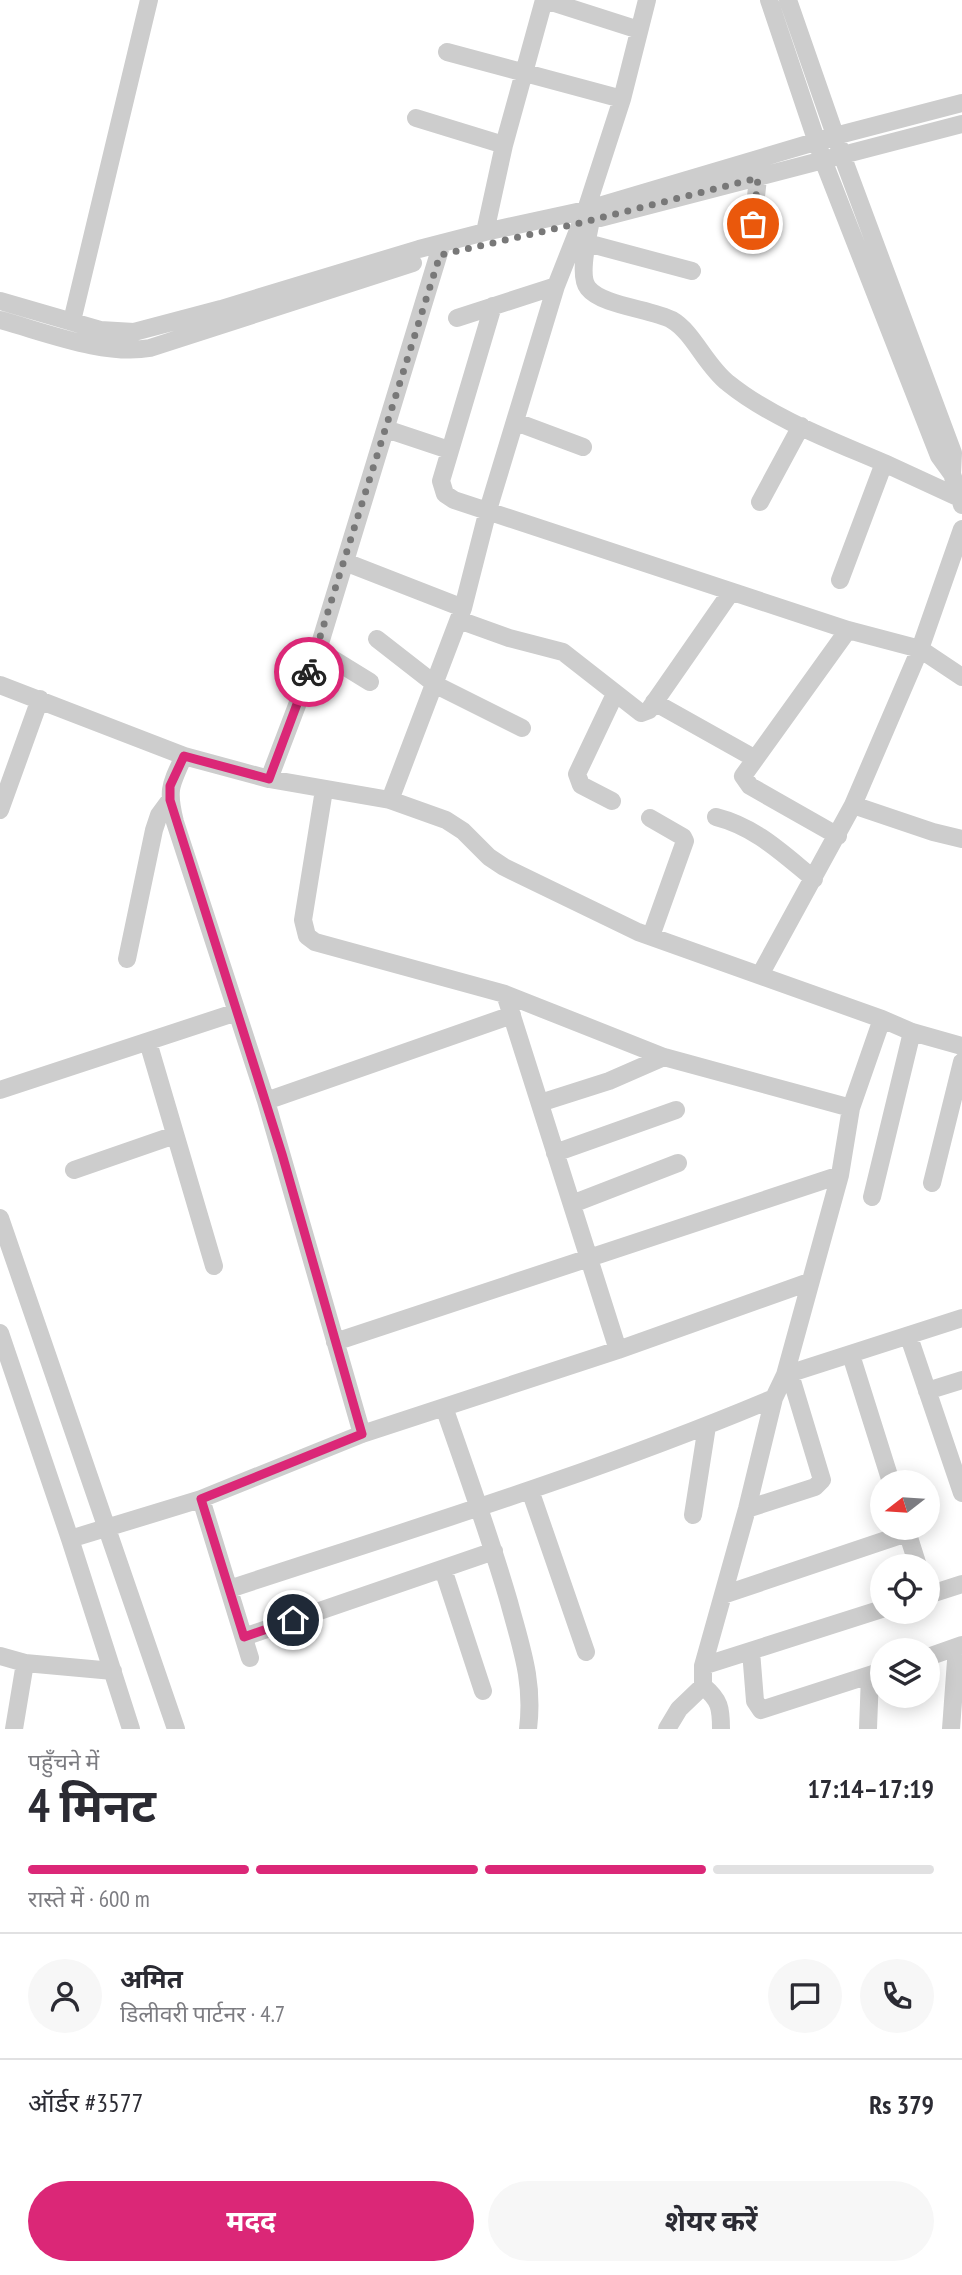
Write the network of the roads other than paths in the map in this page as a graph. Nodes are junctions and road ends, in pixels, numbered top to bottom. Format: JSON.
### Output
{"nodes":[{"id":1,"x":149,"y":0,"type":"edge"},
{"id":2,"x":544,"y":0,"type":"edge"},
{"id":3,"x":648,"y":0,"type":"edge"},
{"id":4,"x":769,"y":0,"type":"edge"},
{"id":5,"x":788,"y":0,"type":"edge"},
{"id":6,"x":639,"y":30,"type":"junction"},
{"id":7,"x":447,"y":52,"type":"dead end"},
{"id":8,"x":524,"y":71,"type":"junction"},
{"id":9,"x":622,"y":99,"type":"junction"},
{"id":10,"x":962,"y":103,"type":"edge"},
{"id":11,"x":416,"y":118,"type":"dead end"},
{"id":12,"x":962,"y":124,"type":"edge"},
{"id":13,"x":835,"y":136,"type":"junction"},
{"id":14,"x":817,"y":142,"type":"junction"},
{"id":15,"x":504,"y":145,"type":"junction"},
{"id":16,"x":842,"y":155,"type":"junction"},
{"id":17,"x":823,"y":160,"type":"junction"},
{"id":18,"x":758,"y":178,"type":"junction"},
{"id":19,"x":585,"y":218,"type":"junction"},
{"id":20,"x":753,"y":224,"type":"dead end"},
{"id":21,"x":485,"y":232,"type":"junction"},
{"id":22,"x":587,"y":243,"type":"junction"},
{"id":23,"x":441,"y":249,"type":"junction"},
{"id":24,"x":692,"y":271,"type":"dead end"},
{"id":25,"x":556,"y":286,"type":"junction"},
{"id":26,"x":0,"y":301,"type":"edge"},
{"id":27,"x":493,"y":306,"type":"junction"},
{"id":28,"x":457,"y":318,"type":"dead end"},
{"id":29,"x":0,"y":320,"type":"edge"},
{"id":30,"x":72,"y":321,"type":"junction"},
{"id":31,"x":145,"y":329,"type":"junction"},
{"id":32,"x":150,"y":348,"type":"junction"},
{"id":33,"x":516,"y":422,"type":"junction"},
{"id":34,"x":801,"y":425,"type":"junction"},
{"id":35,"x":386,"y":429,"type":"junction"},
{"id":36,"x":583,"y":447,"type":"dead end"},
{"id":37,"x":449,"y":450,"type":"junction"},
{"id":38,"x":884,"y":463,"type":"junction"},
{"id":39,"x":952,"y":474,"type":"junction"},
{"id":40,"x":962,"y":499,"type":"edge"},
{"id":41,"x":760,"y":502,"type":"dead end"},
{"id":42,"x":962,"y":505,"type":"edge"},
{"id":43,"x":488,"y":510,"type":"junction"},
{"id":44,"x":962,"y":529,"type":"edge"},
{"id":45,"x":345,"y":562,"type":"junction"},
{"id":46,"x":840,"y":580,"type":"dead end"},
{"id":47,"x":731,"y":592,"type":"junction"},
{"id":48,"x":461,"y":614,"type":"junction"},
{"id":49,"x":848,"y":631,"type":"junction"},
{"id":50,"x":377,"y":639,"type":"dead end"},
{"id":51,"x":920,"y":649,"type":"junction"},
{"id":52,"x":318,"y":650,"type":"junction"},
{"id":53,"x":962,"y":677,"type":"edge"},
{"id":54,"x":370,"y":682,"type":"dead end"},
{"id":55,"x":0,"y":685,"type":"edge"},
{"id":56,"x":436,"y":685,"type":"junction"},
{"id":57,"x":615,"y":694,"type":"junction"},
{"id":58,"x":40,"y":699,"type":"junction"},
{"id":59,"x":654,"y":702,"type":"junction"},
{"id":60,"x":522,"y":728,"type":"dead end"},
{"id":61,"x":184,"y":756,"type":"junction"},
{"id":62,"x":754,"y":758,"type":"junction"},
{"id":63,"x":269,"y":779,"type":"junction"},
{"id":64,"x":324,"y":790,"type":"junction"},
{"id":65,"x":170,"y":800,"type":"junction"},
{"id":66,"x":390,"y":800,"type":"junction"},
{"id":67,"x":612,"y":801,"type":"dead end"},
{"id":68,"x":853,"y":805,"type":"junction"},
{"id":69,"x":0,"y":810,"type":"edge"},
{"id":70,"x":716,"y":817,"type":"dead end"},
{"id":71,"x":650,"y":818,"type":"dead end"},
{"id":72,"x":838,"y":836,"type":"junction"},
{"id":73,"x":962,"y":838,"type":"edge"},
{"id":74,"x":814,"y":879,"type":"junction"},
{"id":75,"x":650,"y":936,"type":"junction"},
{"id":76,"x":127,"y":959,"type":"dead end"},
{"id":77,"x":760,"y":975,"type":"junction"},
{"id":78,"x":505,"y":994,"type":"junction"},
{"id":79,"x":237,"y":1012,"type":"junction"},
{"id":80,"x":512,"y":1015,"type":"junction"},
{"id":81,"x":882,"y":1019,"type":"junction"},
{"id":82,"x":912,"y":1032,"type":"junction"},
{"id":83,"x":148,"y":1042,"type":"junction"},
{"id":84,"x":962,"y":1046,"type":"edge"},
{"id":85,"x":664,"y":1057,"type":"junction"},
{"id":86,"x":962,"y":1062,"type":"edge"},
{"id":87,"x":0,"y":1090,"type":"edge"},
{"id":88,"x":266,"y":1101,"type":"junction"},
{"id":89,"x":540,"y":1103,"type":"junction"},
{"id":90,"x":851,"y":1108,"type":"junction"},
{"id":91,"x":676,"y":1110,"type":"dead end"},
{"id":92,"x":175,"y":1135,"type":"junction"},
{"id":93,"x":555,"y":1153,"type":"junction"},
{"id":94,"x":678,"y":1163,"type":"dead end"},
{"id":95,"x":74,"y":1170,"type":"dead end"},
{"id":96,"x":840,"y":1175,"type":"junction"},
{"id":97,"x":932,"y":1183,"type":"dead end"},
{"id":98,"x":872,"y":1197,"type":"dead end"},
{"id":99,"x":572,"y":1204,"type":"junction"},
{"id":100,"x":0,"y":1218,"type":"edge"},
{"id":101,"x":589,"y":1259,"type":"junction"},
{"id":102,"x":214,"y":1266,"type":"dead end"},
{"id":103,"x":809,"y":1282,"type":"junction"},
{"id":104,"x":962,"y":1318,"type":"edge"},
{"id":105,"x":0,"y":1333,"type":"edge"},
{"id":106,"x":909,"y":1337,"type":"junction"},
{"id":107,"x":335,"y":1342,"type":"junction"},
{"id":108,"x":618,"y":1350,"type":"junction"},
{"id":109,"x":851,"y":1355,"type":"junction"},
{"id":110,"x":788,"y":1374,"type":"junction"},
{"id":111,"x":962,"y":1380,"type":"edge"},
{"id":112,"x":927,"y":1391,"type":"junction"},
{"id":113,"x":774,"y":1398,"type":"junction"},
{"id":114,"x":443,"y":1407,"type":"junction"},
{"id":115,"x":708,"y":1426,"type":"junction"},
{"id":116,"x":362,"y":1434,"type":"junction"},
{"id":117,"x":887,"y":1470,"type":"edge"},
{"id":118,"x":530,"y":1490,"type":"junction"},
{"id":119,"x":962,"y":1493,"type":"edge"},
{"id":120,"x":201,"y":1499,"type":"junction"},
{"id":121,"x":478,"y":1507,"type":"junction"},
{"id":122,"x":747,"y":1509,"type":"junction"},
{"id":123,"x":692,"y":1515,"type":"dead end"},
{"id":124,"x":107,"y":1527,"type":"junction"},
{"id":125,"x":70,"y":1539,"type":"junction"},
{"id":126,"x":878,"y":1540,"type":"edge"},
{"id":127,"x":494,"y":1551,"type":"junction"},
{"id":128,"x":443,"y":1569,"type":"junction"},
{"id":129,"x":962,"y":1584,"type":"edge"},
{"id":130,"x":229,"y":1589,"type":"junction"},
{"id":131,"x":940,"y":1591,"type":"edge"},
{"id":132,"x":723,"y":1595,"type":"junction"},
{"id":133,"x":870,"y":1613,"type":"edge"},
{"id":134,"x":244,"y":1637,"type":"junction"},
{"id":135,"x":959,"y":1646,"type":"edge"},
{"id":136,"x":751,"y":1651,"type":"junction"},
{"id":137,"x":586,"y":1652,"type":"dead end"},
{"id":138,"x":940,"y":1653,"type":"edge"},
{"id":139,"x":0,"y":1656,"type":"edge"},
{"id":140,"x":250,"y":1658,"type":"dead end"},
{"id":141,"x":24,"y":1663,"type":"junction"},
{"id":142,"x":703,"y":1666,"type":"junction"},
{"id":143,"x":113,"y":1671,"type":"junction"},
{"id":144,"x":870,"y":1675,"type":"edge"},
{"id":145,"x":703,"y":1686,"type":"junction"},
{"id":146,"x":483,"y":1690,"type":"dead end"},
{"id":147,"x":871,"y":1708,"type":"edge"},
{"id":148,"x":15,"y":1729,"type":"edge"},
{"id":149,"x":131,"y":1729,"type":"edge"},
{"id":150,"x":176,"y":1729,"type":"edge"},
{"id":151,"x":528,"y":1729,"type":"edge"},
{"id":152,"x":667,"y":1729,"type":"edge"},
{"id":153,"x":721,"y":1729,"type":"edge"},
{"id":154,"x":868,"y":1729,"type":"edge"},
{"id":155,"x":951,"y":1729,"type":"edge"}],
"edges":[{"from":1,"to":30,"type":"street"},
{"from":2,"to":6,"type":"street"},
{"from":2,"to":8,"type":"street"},
{"from":3,"to":6,"type":"street"},
{"from":4,"to":14,"type":"street"},
{"from":5,"to":13,"type":"street"},
{"from":6,"to":9,"type":"street"},
{"from":7,"to":8,"type":"street"},
{"from":8,"to":9,"type":"street"},
{"from":8,"to":15,"type":"street"},
{"from":9,"to":19,"type":"street"},
{"from":10,"to":13,"type":"street"},
{"from":11,"to":15,"type":"street"},
{"from":12,"to":16,"type":"street"},
{"from":13,"to":14,"type":"street"},
{"from":13,"to":16,"type":"street"},
{"from":14,"to":17,"type":"street"},
{"from":14,"to":19,"type":"street"},
{"from":15,"to":21,"type":"street"},
{"from":16,"to":17,"type":"street"},
{"from":16,"to":39,"type":"street"},
{"from":17,"to":18,"type":"street"},
{"from":17,"to":39,"type":"street"},
{"from":18,"to":19,"type":"street"},
{"from":18,"to":20,"type":"street"},
{"from":19,"to":21,"type":"street"},
{"from":19,"to":22,"type":"street"},
{"from":19,"to":23,"type":"street"},
{"from":19,"to":25,"type":"street"},
{"from":21,"to":23,"type":"street"},
{"from":22,"to":24,"type":"street"},
{"from":22,"to":34,"type":"street"},
{"from":23,"to":31,"type":"street"},
{"from":23,"to":32,"type":"street"},
{"from":23,"to":35,"type":"street"},
{"from":25,"to":27,"type":"street"},
{"from":25,"to":33,"type":"street"},
{"from":26,"to":30,"type":"street"},
{"from":27,"to":28,"type":"street"},
{"from":27,"to":37,"type":"street"},
{"from":29,"to":32,"type":"street"},
{"from":30,"to":31,"type":"street"},
{"from":31,"to":32,"type":"street"},
{"from":33,"to":36,"type":"street"},
{"from":33,"to":43,"type":"street"},
{"from":34,"to":38,"type":"street"},
{"from":34,"to":41,"type":"street"},
{"from":35,"to":37,"type":"street"},
{"from":35,"to":45,"type":"street"},
{"from":37,"to":43,"type":"street"},
{"from":38,"to":40,"type":"street"},
{"from":38,"to":46,"type":"street"},
{"from":39,"to":40,"type":"street"},
{"from":40,"to":42,"type":"street"},
{"from":43,"to":47,"type":"street"},
{"from":43,"to":48,"type":"street"},
{"from":44,"to":51,"type":"street"},
{"from":45,"to":48,"type":"street"},
{"from":45,"to":52,"type":"street"},
{"from":47,"to":49,"type":"street"},
{"from":47,"to":59,"type":"street"},
{"from":48,"to":56,"type":"street"},
{"from":48,"to":57,"type":"street"},
{"from":49,"to":51,"type":"street"},
{"from":49,"to":62,"type":"street"},
{"from":50,"to":56,"type":"street"},
{"from":51,"to":53,"type":"street"},
{"from":51,"to":68,"type":"street"},
{"from":52,"to":54,"type":"street"},
{"from":52,"to":63,"type":"street"},
{"from":55,"to":58,"type":"street"},
{"from":56,"to":60,"type":"street"},
{"from":56,"to":66,"type":"street"},
{"from":57,"to":59,"type":"street"},
{"from":57,"to":67,"type":"street"},
{"from":58,"to":61,"type":"street"},
{"from":58,"to":69,"type":"street"},
{"from":59,"to":62,"type":"street"},
{"from":61,"to":63,"type":"street"},
{"from":61,"to":65,"type":"street"},
{"from":62,"to":72,"type":"street"},
{"from":63,"to":64,"type":"street"},
{"from":64,"to":66,"type":"street"},
{"from":64,"to":78,"type":"street"},
{"from":65,"to":76,"type":"street"},
{"from":65,"to":79,"type":"street"},
{"from":66,"to":75,"type":"street"},
{"from":68,"to":72,"type":"street"},
{"from":68,"to":73,"type":"street"},
{"from":70,"to":74,"type":"street"},
{"from":71,"to":75,"type":"street"},
{"from":72,"to":74,"type":"street"},
{"from":74,"to":77,"type":"street"},
{"from":75,"to":77,"type":"street"},
{"from":77,"to":81,"type":"street"},
{"from":78,"to":80,"type":"street"},
{"from":78,"to":85,"type":"street"},
{"from":79,"to":83,"type":"street"},
{"from":79,"to":88,"type":"street"},
{"from":80,"to":88,"type":"street"},
{"from":80,"to":89,"type":"street"},
{"from":81,"to":82,"type":"street"},
{"from":81,"to":90,"type":"street"},
{"from":82,"to":84,"type":"street"},
{"from":82,"to":98,"type":"street"},
{"from":83,"to":87,"type":"street"},
{"from":83,"to":92,"type":"street"},
{"from":85,"to":89,"type":"street"},
{"from":85,"to":90,"type":"street"},
{"from":86,"to":97,"type":"street"},
{"from":88,"to":107,"type":"street"},
{"from":89,"to":93,"type":"street"},
{"from":90,"to":96,"type":"street"},
{"from":91,"to":93,"type":"street"},
{"from":92,"to":95,"type":"street"},
{"from":92,"to":102,"type":"street"},
{"from":93,"to":99,"type":"street"},
{"from":94,"to":99,"type":"street"},
{"from":96,"to":101,"type":"street"},
{"from":96,"to":103,"type":"street"},
{"from":99,"to":101,"type":"street"},
{"from":100,"to":124,"type":"street"},
{"from":101,"to":107,"type":"street"},
{"from":101,"to":108,"type":"street"},
{"from":103,"to":108,"type":"street"},
{"from":103,"to":110,"type":"street"},
{"from":104,"to":106,"type":"street"},
{"from":105,"to":125,"type":"street"},
{"from":106,"to":109,"type":"street"},
{"from":106,"to":112,"type":"street"},
{"from":107,"to":116,"type":"street"},
{"from":108,"to":114,"type":"street"},
{"from":109,"to":110,"type":"street"},
{"from":109,"to":117,"type":"street"},
{"from":110,"to":113,"type":"street"},
{"from":110,"to":122,"type":"street"},
{"from":111,"to":112,"type":"street"},
{"from":112,"to":119,"type":"street"},
{"from":113,"to":115,"type":"street"},
{"from":113,"to":122,"type":"street"},
{"from":114,"to":116,"type":"street"},
{"from":114,"to":121,"type":"street"},
{"from":115,"to":118,"type":"street"},
{"from":115,"to":123,"type":"street"},
{"from":116,"to":120,"type":"street"},
{"from":118,"to":121,"type":"street"},
{"from":118,"to":137,"type":"street"},
{"from":120,"to":124,"type":"street"},
{"from":120,"to":130,"type":"street"},
{"from":121,"to":127,"type":"street"},
{"from":121,"to":130,"type":"street"},
{"from":122,"to":132,"type":"street"},
{"from":124,"to":125,"type":"street"},
{"from":124,"to":150,"type":"street"},
{"from":125,"to":143,"type":"street"},
{"from":126,"to":132,"type":"street"},
{"from":127,"to":128,"type":"street"},
{"from":127,"to":151,"type":"street"},
{"from":128,"to":134,"type":"street"},
{"from":128,"to":146,"type":"street"},
{"from":129,"to":131,"type":"street"},
{"from":130,"to":134,"type":"street"},
{"from":132,"to":142,"type":"street"},
{"from":133,"to":136,"type":"street"},
{"from":134,"to":140,"type":"street"},
{"from":135,"to":138,"type":"street"},
{"from":135,"to":155,"type":"street"},
{"from":136,"to":142,"type":"street"},
{"from":136,"to":144,"type":"street"},
{"from":139,"to":141,"type":"street"},
{"from":141,"to":143,"type":"street"},
{"from":141,"to":148,"type":"street"},
{"from":142,"to":145,"type":"street"},
{"from":143,"to":149,"type":"street"},
{"from":145,"to":152,"type":"street"},
{"from":145,"to":153,"type":"street"},
{"from":147,"to":154,"type":"street"}]}
